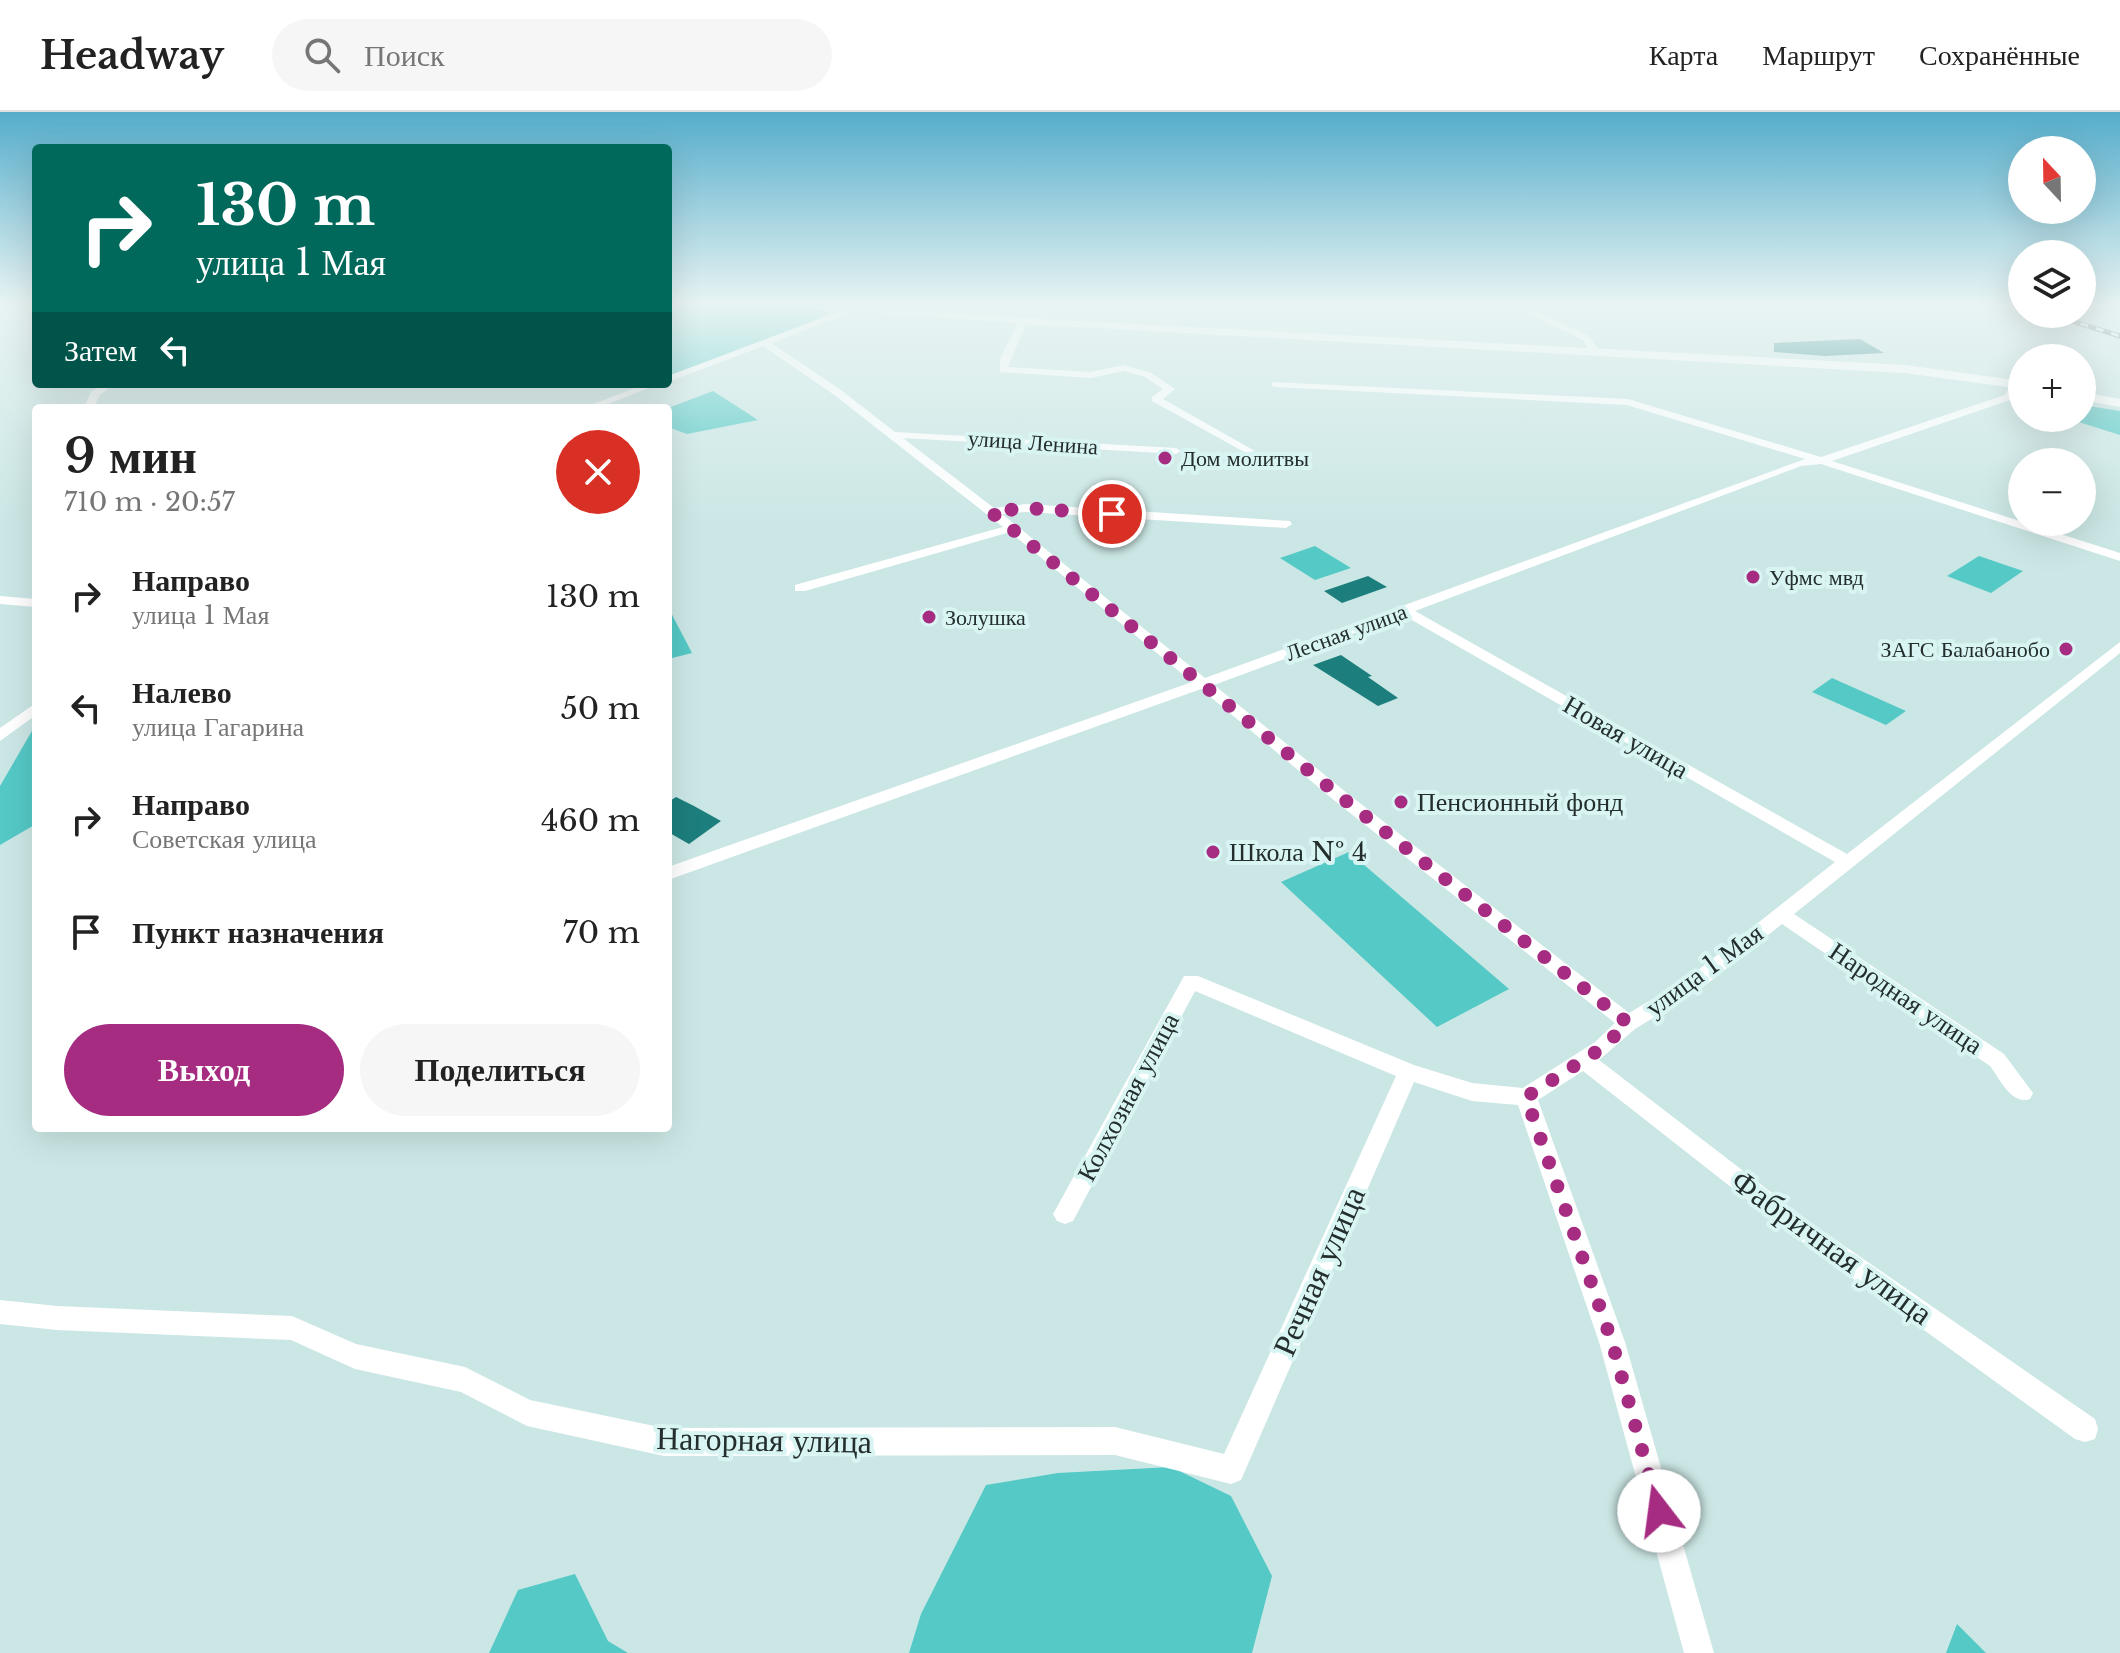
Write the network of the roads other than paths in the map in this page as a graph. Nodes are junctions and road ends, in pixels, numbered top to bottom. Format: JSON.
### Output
{"nodes":[{"id":1,"x":815,"y":377,"type":"edge"},
{"id":2,"x":1151,"y":377,"type":"edge"},
{"id":3,"x":1975,"y":377,"type":"edge"},
{"id":4,"x":1275,"y":384,"type":"dead end"},
{"id":5,"x":2008,"y":387,"type":"edge"},
{"id":6,"x":103,"y":388,"type":"edge"},
{"id":7,"x":643,"y":388,"type":"edge"},
{"id":8,"x":2008,"y":393,"type":"edge"},
{"id":9,"x":2096,"y":399,"type":"edge"},
{"id":10,"x":2120,"y":403,"type":"edge"},
{"id":11,"x":91,"y":404,"type":"edge"},
{"id":12,"x":599,"y":404,"type":"edge"},
{"id":13,"x":889,"y":435,"type":"junction"},
{"id":14,"x":1176,"y":451,"type":"dead end"},
{"id":15,"x":1250,"y":451,"type":"dead end"},
{"id":16,"x":1820,"y":461,"type":"junction"},
{"id":17,"x":991,"y":512,"type":"junction"},
{"id":18,"x":1286,"y":524,"type":"dead end"},
{"id":19,"x":1012,"y":528,"type":"junction"},
{"id":20,"x":2120,"y":557,"type":"edge"},
{"id":21,"x":800,"y":588,"type":"dead end"},
{"id":22,"x":0,"y":600,"type":"edge"},
{"id":23,"x":32,"y":603,"type":"edge"},
{"id":24,"x":1405,"y":611,"type":"junction"},
{"id":25,"x":2120,"y":646,"type":"edge"},
{"id":26,"x":1203,"y":684,"type":"junction"},
{"id":27,"x":32,"y":711,"type":"edge"},
{"id":28,"x":0,"y":736,"type":"edge"},
{"id":29,"x":1848,"y":862,"type":"junction"},
{"id":30,"x":672,"y":873,"type":"edge"},
{"id":31,"x":1781,"y":914,"type":"junction"},
{"id":32,"x":1628,"y":1023,"type":"junction"},
{"id":33,"x":1583,"y":1059,"type":"junction"},
{"id":34,"x":1408,"y":1072,"type":"junction"},
{"id":35,"x":2022,"y":1093,"type":"dead end"},
{"id":36,"x":1526,"y":1097,"type":"junction"},
{"id":37,"x":1065,"y":1214,"type":"dead end"},
{"id":38,"x":0,"y":1312,"type":"edge"},
{"id":39,"x":2085,"y":1429,"type":"dead end"},
{"id":40,"x":1231,"y":1470,"type":"joint"},
{"id":41,"x":1699,"y":1653,"type":"edge"}],
"edges":[{"from":1,"to":13,"type":"street"},
{"from":2,"to":15,"type":"street"},
{"from":3,"to":5,"type":"main road"},
{"from":4,"to":16,"type":"street"},
{"from":6,"to":11,"type":"street"},
{"from":7,"to":12,"type":"street"},
{"from":8,"to":16,"type":"street","name":"Лесная улица"},
{"from":9,"to":10,"type":"main road"},
{"from":13,"to":14,"type":"street","name":"улица Ленина"},
{"from":13,"to":17,"type":"street"},
{"from":16,"to":20,"type":"street"},
{"from":16,"to":24,"type":"street","name":"Лесная улица"},
{"from":17,"to":18,"type":"street"},
{"from":17,"to":19,"type":"street"},
{"from":19,"to":21,"type":"street"},
{"from":19,"to":26,"type":"street"},
{"from":22,"to":23,"type":"street"},
{"from":24,"to":26,"type":"street","name":"Лесная улица"},
{"from":24,"to":29,"type":"street","name":"Новая улица"},
{"from":25,"to":29,"type":"street","name":"улица 1 Мая"},
{"from":26,"to":30,"type":"street","name":"Лесная улица"},
{"from":26,"to":32,"type":"street"},
{"from":27,"to":28,"type":"street"},
{"from":29,"to":31,"type":"street","name":"улица 1 Мая"},
{"from":31,"to":32,"type":"street","name":"улица 1 Мая"},
{"from":31,"to":35,"type":"street","name":"Народная улица"},
{"from":32,"to":33,"type":"street","name":"улица 1 Мая"},
{"from":33,"to":36,"type":"street","name":"улица 1 Мая"},
{"from":33,"to":39,"type":"street","name":"Фабричная улица"},
{"from":34,"to":36,"type":"street"},
{"from":34,"to":37,"type":"street","name":"Колхозная улица"},
{"from":34,"to":40,"type":"street","name":"Речная улица"},
{"from":36,"to":41,"type":"street"},
{"from":38,"to":40,"type":"street","name":"Нагорная улица"}]}
